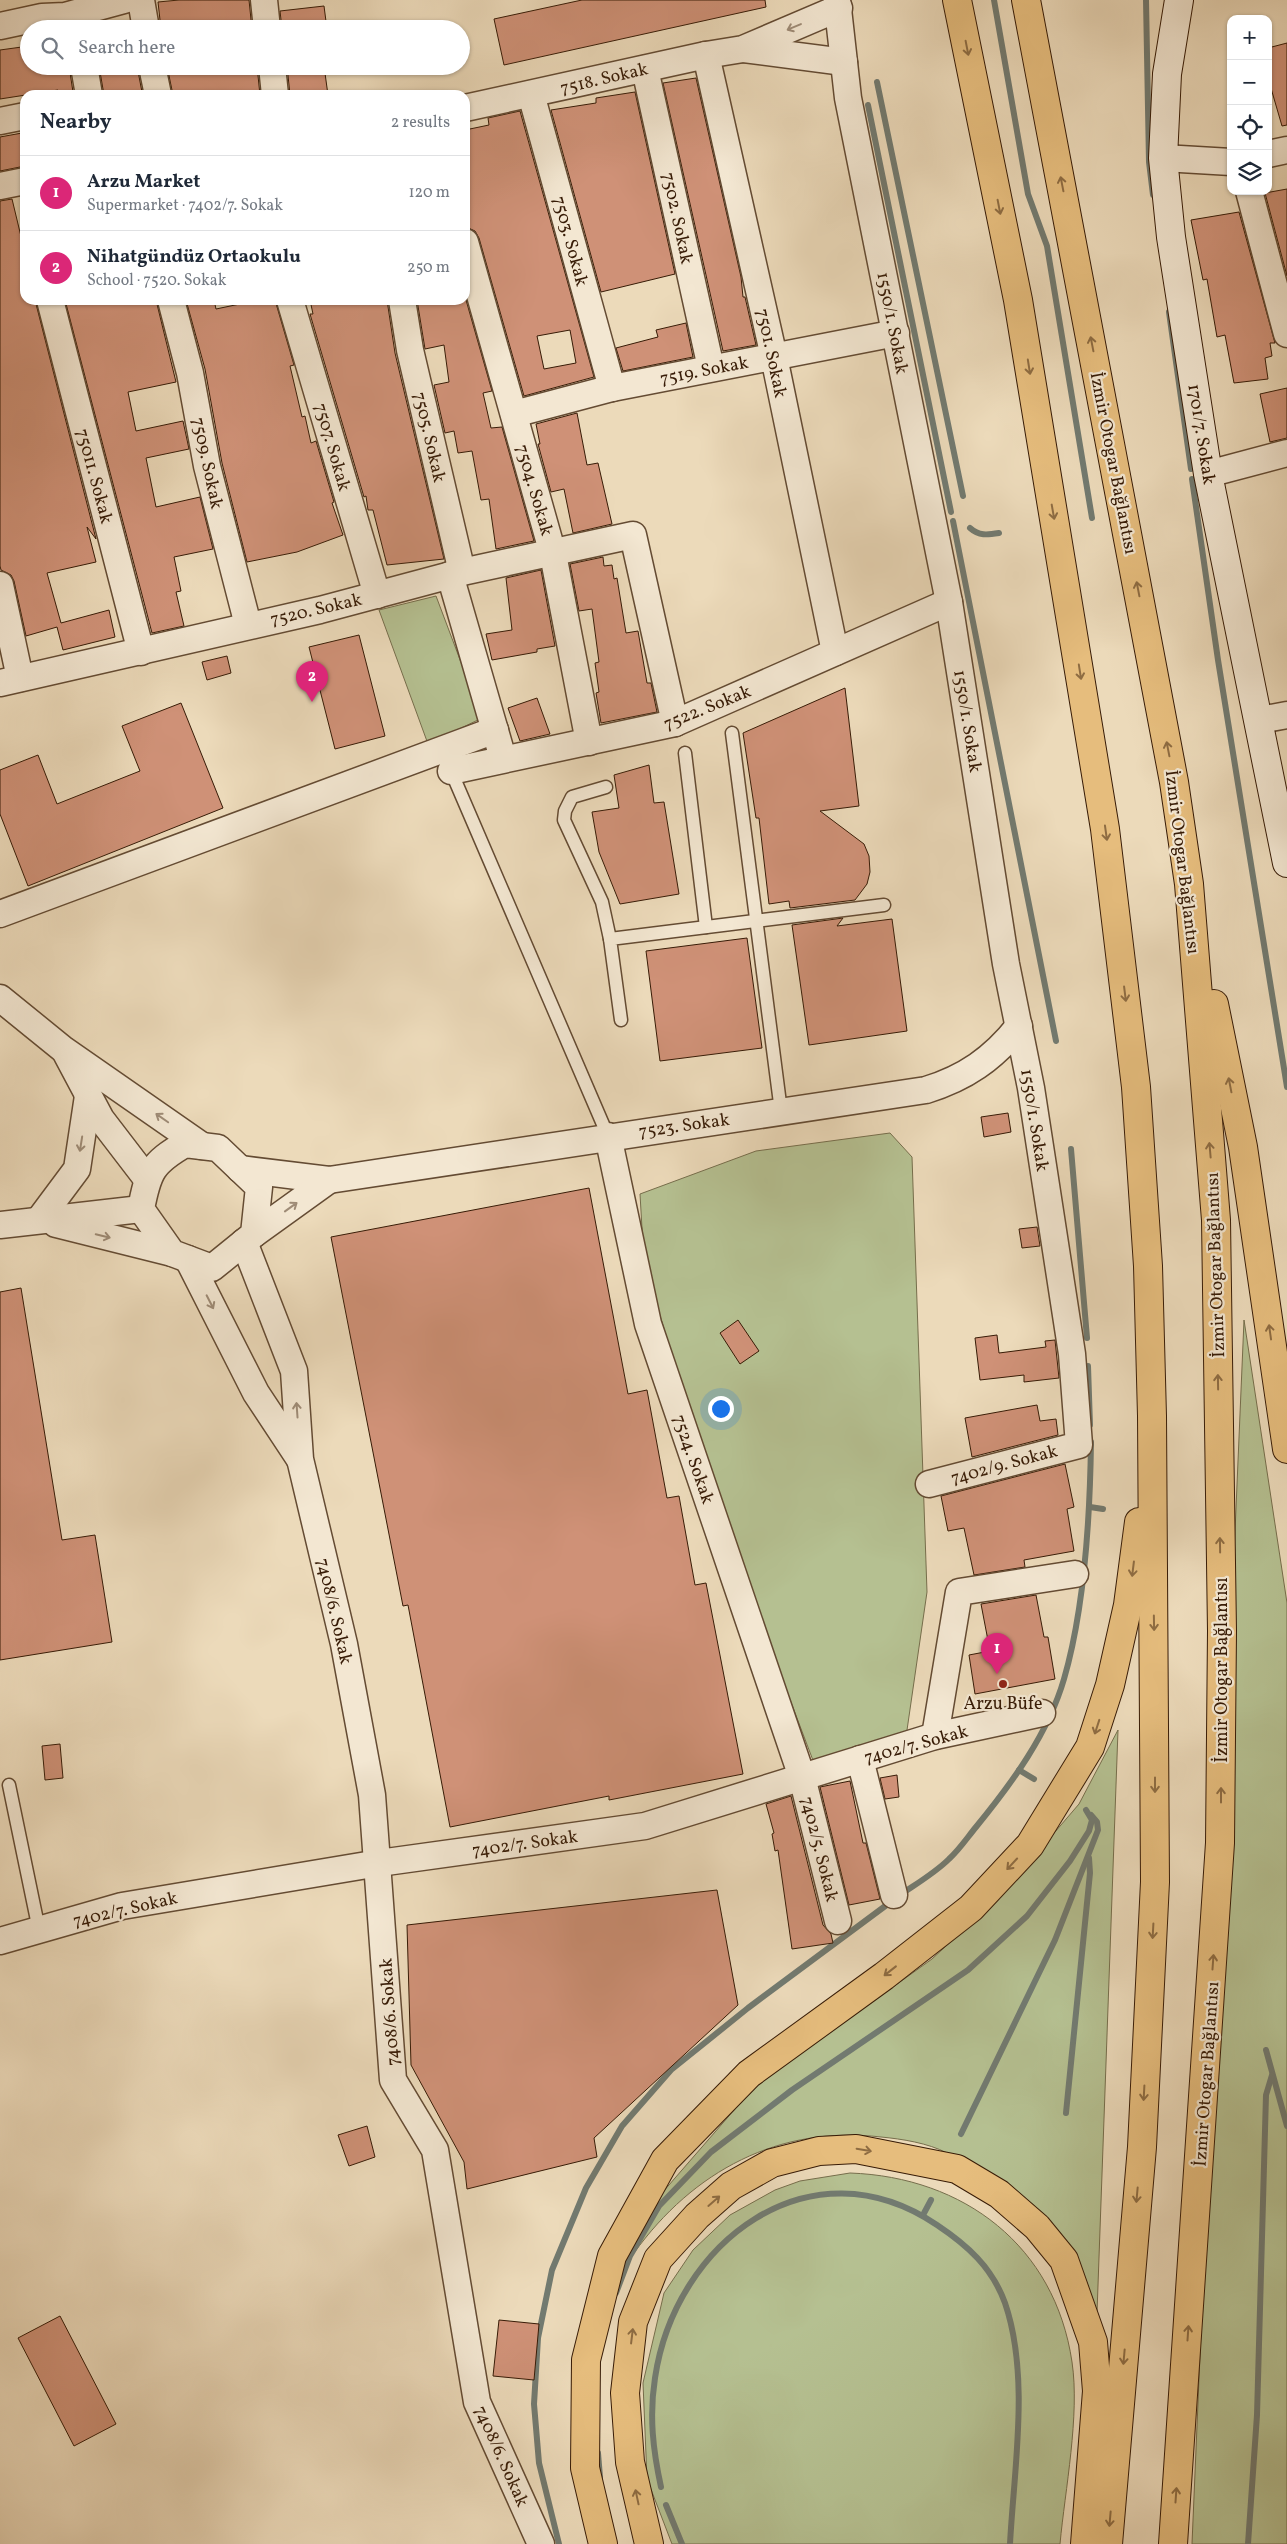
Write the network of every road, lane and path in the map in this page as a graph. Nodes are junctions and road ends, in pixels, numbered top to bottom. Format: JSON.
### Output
{"nodes":[{"id":1,"x":124,"y":0,"type":"edge"},
{"id":2,"x":141,"y":0,"type":"edge"},
{"id":3,"x":264,"y":0,"type":"edge"},
{"id":4,"x":958,"y":0,"type":"edge"},
{"id":5,"x":1026,"y":0,"type":"edge"},
{"id":6,"x":1179,"y":0,"type":"edge"},
{"id":7,"x":838,"y":4,"type":"edge"},
{"id":8,"x":25,"y":20,"type":"edge"},
{"id":9,"x":61,"y":20,"type":"edge"},
{"id":10,"x":75,"y":20,"type":"edge"},
{"id":11,"x":144,"y":20,"type":"edge"},
{"id":12,"x":266,"y":20,"type":"edge"},
{"id":13,"x":20,"y":21,"type":"edge"},
{"id":14,"x":0,"y":26,"type":"edge"},
{"id":15,"x":743,"y":49,"type":"junction"},
{"id":16,"x":706,"y":54,"type":"junction"},
{"id":17,"x":844,"y":62,"type":"junction"},
{"id":18,"x":645,"y":68,"type":"junction"},
{"id":19,"x":86,"y":75,"type":"edge"},
{"id":20,"x":154,"y":75,"type":"edge"},
{"id":21,"x":273,"y":75,"type":"edge"},
{"id":22,"x":88,"y":90,"type":"edge"},
{"id":23,"x":157,"y":90,"type":"edge"},
{"id":24,"x":274,"y":90,"type":"edge"},
{"id":25,"x":531,"y":94,"type":"junction"},
{"id":26,"x":470,"y":107,"type":"edge"},
{"id":27,"x":20,"y":117,"type":"edge"},
{"id":28,"x":0,"y":121,"type":"edge"},
{"id":29,"x":1287,"y":150,"type":"edge"},
{"id":30,"x":1272,"y":153,"type":"edge"},
{"id":31,"x":1163,"y":158,"type":"junction"},
{"id":32,"x":1227,"y":162,"type":"edge"},
{"id":33,"x":1250,"y":195,"type":"edge"},
{"id":34,"x":470,"y":260,"type":"edge"},
{"id":35,"x":51,"y":305,"type":"edge"},
{"id":36,"x":172,"y":305,"type":"edge"},
{"id":37,"x":291,"y":305,"type":"edge"},
{"id":38,"x":403,"y":305,"type":"edge"},
{"id":39,"x":896,"y":333,"type":"junction"},
{"id":40,"x":1287,"y":334,"type":"edge"},
{"id":41,"x":774,"y":357,"type":"junction"},
{"id":42,"x":711,"y":368,"type":"junction"},
{"id":43,"x":612,"y":388,"type":"junction"},
{"id":44,"x":514,"y":414,"type":"junction"},
{"id":45,"x":1287,"y":453,"type":"edge"},
{"id":46,"x":1208,"y":474,"type":"junction"},
{"id":47,"x":553,"y":554,"type":"junction"},
{"id":48,"x":456,"y":574,"type":"junction"},
{"id":49,"x":0,"y":585,"type":"edge"},
{"id":50,"x":377,"y":595,"type":"junction"},
{"id":51,"x":949,"y":602,"type":"junction"},
{"id":52,"x":248,"y":625,"type":"junction"},
{"id":53,"x":141,"y":652,"type":"junction"},
{"id":54,"x":835,"y":652,"type":"junction"},
{"id":55,"x":10,"y":680,"type":"edge"},
{"id":56,"x":1287,"y":715,"type":"edge"},
{"id":57,"x":1260,"y":720,"type":"junction"},
{"id":58,"x":674,"y":723,"type":"junction"},
{"id":59,"x":495,"y":730,"type":"junction"},
{"id":60,"x":732,"y":733,"type":"dead end"},
{"id":61,"x":589,"y":742,"type":"junction"},
{"id":62,"x":685,"y":753,"type":"dead end"},
{"id":63,"x":504,"y":760,"type":"junction"},
{"id":64,"x":451,"y":771,"type":"joint"},
{"id":65,"x":606,"y":787,"type":"dead end"},
{"id":66,"x":1287,"y":863,"type":"edge"},
{"id":67,"x":1189,"y":884,"type":"junction"},
{"id":68,"x":884,"y":905,"type":"dead end"},
{"id":69,"x":0,"y":914,"type":"edge"},
{"id":70,"x":756,"y":921,"type":"junction"},
{"id":71,"x":706,"y":927,"type":"junction"},
{"id":72,"x":610,"y":939,"type":"junction"},
{"id":73,"x":0,"y":998,"type":"edge"},
{"id":74,"x":621,"y":1020,"type":"dead end"},
{"id":75,"x":1019,"y":1026,"type":"junction"},
{"id":76,"x":64,"y":1050,"type":"junction"},
{"id":77,"x":88,"y":1096,"type":"junction"},
{"id":78,"x":780,"y":1111,"type":"junction"},
{"id":79,"x":608,"y":1136,"type":"junction"},
{"id":80,"x":202,"y":1146,"type":"junction"},
{"id":81,"x":240,"y":1169,"type":"junction"},
{"id":82,"x":147,"y":1179,"type":"junction"},
{"id":83,"x":329,"y":1180,"type":"junction"},
{"id":84,"x":141,"y":1209,"type":"junction"},
{"id":85,"x":39,"y":1220,"type":"junction"},
{"id":86,"x":0,"y":1225,"type":"edge"},
{"id":87,"x":249,"y":1238,"type":"junction"},
{"id":88,"x":180,"y":1256,"type":"junction"},
{"id":89,"x":1152,"y":1416,"type":"junction"},
{"id":90,"x":1079,"y":1445,"type":"joint"},
{"id":91,"x":1287,"y":1449,"type":"edge"},
{"id":92,"x":300,"y":1459,"type":"junction"},
{"id":93,"x":929,"y":1484,"type":"dead end"},
{"id":94,"x":1076,"y":1574,"type":"dead end"},
{"id":95,"x":1042,"y":1713,"type":"dead end"},
{"id":96,"x":935,"y":1736,"type":"junction"},
{"id":97,"x":860,"y":1759,"type":"junction"},
{"id":98,"x":802,"y":1777,"type":"junction"},
{"id":99,"x":9,"y":1785,"type":"dead end"},
{"id":100,"x":379,"y":1863,"type":"junction"},
{"id":101,"x":894,"y":1895,"type":"dead end"},
{"id":102,"x":838,"y":1921,"type":"dead end"},
{"id":103,"x":39,"y":1930,"type":"junction"},
{"id":104,"x":0,"y":1941,"type":"edge"},
{"id":105,"x":541,"y":2544,"type":"edge"},
{"id":106,"x":603,"y":2544,"type":"edge"},
{"id":107,"x":649,"y":2544,"type":"edge"},
{"id":108,"x":1085,"y":2544,"type":"edge"},
{"id":109,"x":1108,"y":2544,"type":"edge"},
{"id":110,"x":1173,"y":2544,"type":"edge"}],
"edges":[{"from":1,"to":10,"type":"street"},
{"from":2,"to":11,"type":"street"},
{"from":3,"to":12,"type":"street"},
{"from":4,"to":89,"type":"highway","one_way":true},
{"from":67,"to":5,"type":"highway","name":"İzmir Otogar Bağlantısı","one_way":true},
{"from":6,"to":31,"type":"street","name":"1701/7. Sokak"},
{"from":7,"to":15,"type":"street","name":"7518. Sokak","one_way":true},
{"from":7,"to":17,"type":"street","name":"1550/1. Sokak"},
{"from":8,"to":9,"type":"street"},
{"from":13,"to":14,"type":"street"},
{"from":15,"to":16,"type":"street","name":"7518. Sokak"},
{"from":15,"to":17,"type":"street","name":"7518. Sokak"},
{"from":16,"to":18,"type":"street","name":"7518. Sokak"},
{"from":16,"to":41,"type":"street","name":"7501. Sokak"},
{"from":17,"to":39,"type":"street","name":"1550/1. Sokak"},
{"from":18,"to":25,"type":"street","name":"7518. Sokak"},
{"from":18,"to":42,"type":"street","name":"7502. Sokak"},
{"from":19,"to":22,"type":"street"},
{"from":20,"to":23,"type":"street"},
{"from":21,"to":24,"type":"street"},
{"from":25,"to":26,"type":"street","name":"7518. Sokak"},
{"from":25,"to":43,"type":"street","name":"7503. Sokak"},
{"from":27,"to":28,"type":"street"},
{"from":29,"to":30,"type":"street"},
{"from":31,"to":32,"type":"street"},
{"from":31,"to":46,"type":"street","name":"1701/7. Sokak"},
{"from":33,"to":40,"type":"street"},
{"from":34,"to":44,"type":"street","name":"7504. Sokak"},
{"from":35,"to":53,"type":"street","name":"75011. Sokak"},
{"from":36,"to":52,"type":"street","name":"7509. Sokak"},
{"from":37,"to":50,"type":"street","name":"7507. Sokak"},
{"from":38,"to":48,"type":"street","name":"7505. Sokak"},
{"from":39,"to":41,"type":"street","name":"7519. Sokak"},
{"from":39,"to":51,"type":"street","name":"1550/1. Sokak"},
{"from":41,"to":42,"type":"street","name":"7519. Sokak"},
{"from":41,"to":54,"type":"street","name":"7501. Sokak"},
{"from":42,"to":43,"type":"street","name":"7519. Sokak"},
{"from":43,"to":44,"type":"street","name":"7519. Sokak"},
{"from":44,"to":47,"type":"street","name":"7504. Sokak"},
{"from":45,"to":46,"type":"street"},
{"from":46,"to":57,"type":"street","name":"1701/7. Sokak"},
{"from":47,"to":48,"type":"street","name":"7520. Sokak"},
{"from":47,"to":58,"type":"street","name":"7520. Sokak"},
{"from":47,"to":61,"type":"street","name":"7504. Sokak"},
{"from":48,"to":50,"type":"street","name":"7520. Sokak"},
{"from":48,"to":59,"type":"street","name":"7505. Sokak"},
{"from":49,"to":55,"type":"street"},
{"from":50,"to":52,"type":"street","name":"7520. Sokak"},
{"from":51,"to":54,"type":"street","name":"7522. Sokak"},
{"from":51,"to":75,"type":"street","name":"1550/1. Sokak"},
{"from":52,"to":53,"type":"street","name":"7520. Sokak"},
{"from":53,"to":55,"type":"street","name":"7520. Sokak"},
{"from":54,"to":58,"type":"street","name":"7522. Sokak"},
{"from":56,"to":57,"type":"street"},
{"from":57,"to":66,"type":"street","name":"1701/7. Sokak"},
{"from":58,"to":61,"type":"street","name":"7522. Sokak"},
{"from":59,"to":63,"type":"street","name":"7505. Sokak"},
{"from":59,"to":69,"type":"street"},
{"from":60,"to":70,"type":"lane"},
{"from":61,"to":63,"type":"street","name":"7522. Sokak"},
{"from":62,"to":71,"type":"lane"},
{"from":63,"to":64,"type":"street","name":"7522. Sokak"},
{"from":64,"to":79,"type":"lane"},
{"from":65,"to":72,"type":"lane"},
{"from":91,"to":67,"type":"highway","one_way":true},
{"from":110,"to":67,"type":"highway","name":"İzmir Otogar Bağlantısı","one_way":true},
{"from":68,"to":70,"type":"lane"},
{"from":70,"to":71,"type":"lane"},
{"from":70,"to":78,"type":"lane"},
{"from":71,"to":72,"type":"lane"},
{"from":72,"to":74,"type":"lane"},
{"from":73,"to":76,"type":"street"},
{"from":75,"to":78,"type":"street","name":"7523. Sokak"},
{"from":75,"to":90,"type":"street","name":"1550/1. Sokak"},
{"from":76,"to":77,"type":"street"},
{"from":80,"to":76,"type":"street","one_way":true},
{"from":77,"to":82,"type":"street"},
{"from":77,"to":85,"type":"street","one_way":true},
{"from":78,"to":79,"type":"street","name":"7523. Sokak"},
{"from":79,"to":83,"type":"street","name":"7523. Sokak"},
{"from":79,"to":98,"type":"street","name":"7524. Sokak"},
{"from":80,"to":81,"type":"street"},
{"from":80,"to":82,"type":"street"},
{"from":81,"to":83,"type":"street"},
{"from":81,"to":87,"type":"street"},
{"from":82,"to":84,"type":"street"},
{"from":87,"to":83,"type":"street","one_way":true},
{"from":84,"to":85,"type":"street"},
{"from":84,"to":88,"type":"street"},
{"from":85,"to":86,"type":"street"},
{"from":85,"to":88,"type":"street","one_way":true},
{"from":87,"to":88,"type":"street"},
{"from":92,"to":87,"type":"street","one_way":true},
{"from":88,"to":92,"type":"street","one_way":true},
{"from":89,"to":106,"type":"highway","one_way":true},
{"from":89,"to":109,"type":"highway","one_way":true},
{"from":90,"to":93,"type":"street","name":"7402/9. Sokak"},
{"from":92,"to":100,"type":"street","name":"7408/6. Sokak"},
{"from":94,"to":96,"type":"street"},
{"from":95,"to":96,"type":"street","name":"7402/7. Sokak"},
{"from":96,"to":97,"type":"street","name":"7402/7. Sokak"},
{"from":97,"to":98,"type":"street","name":"7402/7. Sokak"},
{"from":97,"to":101,"type":"street"},
{"from":98,"to":100,"type":"street","name":"7402/7. Sokak"},
{"from":98,"to":102,"type":"street","name":"7402/5. Sokak"},
{"from":99,"to":103,"type":"lane"},
{"from":100,"to":103,"type":"street","name":"7402/7. Sokak"},
{"from":100,"to":105,"type":"street","name":"7408/6. Sokak"},
{"from":103,"to":104,"type":"street","name":"7402/7. Sokak"},
{"from":107,"to":108,"type":"highway","one_way":true}]}
